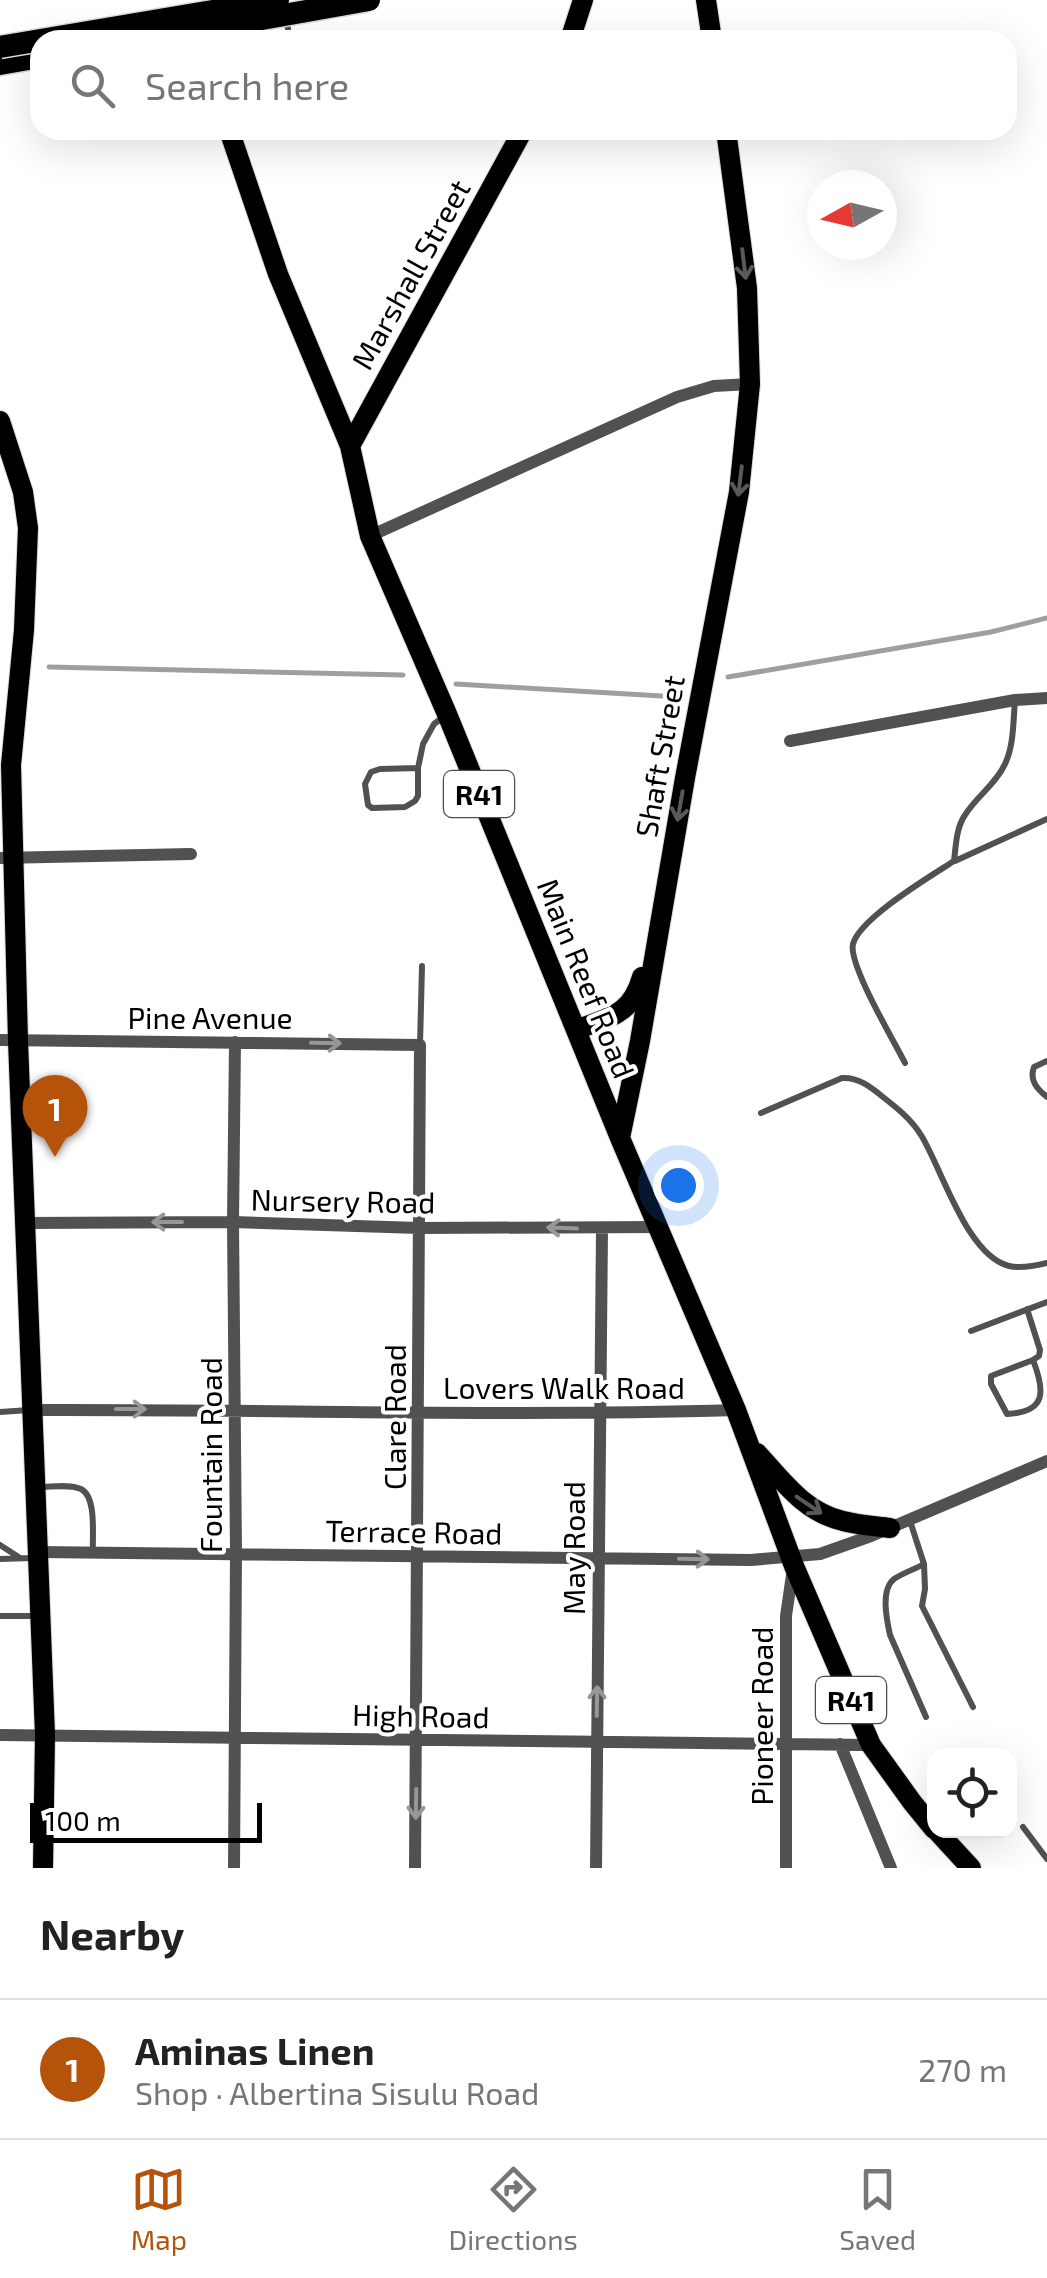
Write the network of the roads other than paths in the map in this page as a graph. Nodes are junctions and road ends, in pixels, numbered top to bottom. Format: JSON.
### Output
{"nodes":[{"id":1,"x":190,"y":0,"type":"edge"},
{"id":2,"x":322,"y":0,"type":"edge"},
{"id":3,"x":368,"y":0,"type":"edge"},
{"id":4,"x":583,"y":0,"type":"edge"},
{"id":5,"x":706,"y":0,"type":"edge"},
{"id":6,"x":265,"y":6,"type":"edge"},
{"id":7,"x":120,"y":30,"type":"edge"},
{"id":8,"x":198,"y":30,"type":"edge"},
{"id":9,"x":201,"y":30,"type":"edge"},
{"id":10,"x":204,"y":30,"type":"edge"},
{"id":11,"x":245,"y":30,"type":"edge"},
{"id":12,"x":283,"y":30,"type":"edge"},
{"id":13,"x":573,"y":30,"type":"edge"},
{"id":14,"x":710,"y":30,"type":"edge"},
{"id":15,"x":30,"y":45,"type":"edge"},
{"id":16,"x":30,"y":47,"type":"edge"},
{"id":17,"x":0,"y":50,"type":"edge"},
{"id":18,"x":30,"y":60,"type":"edge"},
{"id":19,"x":0,"y":64,"type":"edge"},
{"id":20,"x":232,"y":140,"type":"edge"},
{"id":21,"x":518,"y":140,"type":"edge"},
{"id":22,"x":727,"y":140,"type":"edge"},
{"id":23,"x":750,"y":384,"type":"junction"},
{"id":24,"x":0,"y":421,"type":"edge"},
{"id":25,"x":350,"y":446,"type":"junction"},
{"id":26,"x":370,"y":536,"type":"junction"},
{"id":27,"x":10,"y":674,"type":"edge"},
{"id":28,"x":1047,"y":698,"type":"edge"},
{"id":29,"x":1015,"y":700,"type":"junction"},
{"id":30,"x":447,"y":714,"type":"junction"},
{"id":31,"x":790,"y":741,"type":"dead end"},
{"id":32,"x":418,"y":768,"type":"junction"},
{"id":33,"x":1047,"y":819,"type":"edge"},
{"id":34,"x":191,"y":854,"type":"dead end"},
{"id":35,"x":7,"y":858,"type":"edge"},
{"id":36,"x":954,"y":861,"type":"junction"},
{"id":37,"x":659,"y":929,"type":"junction"},
{"id":38,"x":422,"y":966,"type":"dead end"},
{"id":39,"x":576,"y":1030,"type":"junction"},
{"id":40,"x":9,"y":1041,"type":"edge"},
{"id":41,"x":235,"y":1042,"type":"junction"},
{"id":42,"x":420,"y":1045,"type":"junction"},
{"id":43,"x":1047,"y":1060,"type":"edge"},
{"id":44,"x":905,"y":1063,"type":"dead end"},
{"id":45,"x":1047,"y":1097,"type":"edge"},
{"id":46,"x":761,"y":1113,"type":"dead end"},
{"id":47,"x":620,"y":1138,"type":"junction"},
{"id":48,"x":234,"y":1222,"type":"junction"},
{"id":49,"x":25,"y":1223,"type":"junction"},
{"id":50,"x":660,"y":1227,"type":"junction"},
{"id":51,"x":420,"y":1228,"type":"junction"},
{"id":52,"x":602,"y":1229,"type":"junction"},
{"id":53,"x":1047,"y":1263,"type":"edge"},
{"id":54,"x":1047,"y":1302,"type":"edge"},
{"id":55,"x":1027,"y":1310,"type":"junction"},
{"id":56,"x":971,"y":1330,"type":"dead end"},
{"id":57,"x":1033,"y":1360,"type":"junction"},
{"id":58,"x":234,"y":1409,"type":"junction"},
{"id":59,"x":33,"y":1410,"type":"junction"},
{"id":60,"x":736,"y":1410,"type":"junction"},
{"id":61,"x":0,"y":1412,"type":"edge"},
{"id":62,"x":418,"y":1412,"type":"junction"},
{"id":63,"x":599,"y":1414,"type":"junction"},
{"id":64,"x":750,"y":1444,"type":"junction"},
{"id":65,"x":1047,"y":1461,"type":"edge"},
{"id":66,"x":36,"y":1486,"type":"junction"},
{"id":67,"x":900,"y":1524,"type":"junction"},
{"id":68,"x":0,"y":1545,"type":"edge"},
{"id":69,"x":93,"y":1552,"type":"junction"},
{"id":70,"x":236,"y":1554,"type":"junction"},
{"id":71,"x":32,"y":1556,"type":"junction"},
{"id":72,"x":598,"y":1557,"type":"junction"},
{"id":73,"x":0,"y":1558,"type":"edge"},
{"id":74,"x":418,"y":1558,"type":"junction"},
{"id":75,"x":792,"y":1561,"type":"junction"},
{"id":76,"x":924,"y":1564,"type":"junction"},
{"id":77,"x":0,"y":1616,"type":"edge"},
{"id":78,"x":40,"y":1616,"type":"junction"},
{"id":79,"x":973,"y":1707,"type":"dead end"},
{"id":80,"x":926,"y":1717,"type":"dead end"},
{"id":81,"x":45,"y":1734,"type":"junction"},
{"id":82,"x":0,"y":1735,"type":"edge"},
{"id":83,"x":234,"y":1737,"type":"junction"},
{"id":84,"x":416,"y":1740,"type":"junction"},
{"id":85,"x":596,"y":1743,"type":"junction"},
{"id":86,"x":786,"y":1743,"type":"junction"},
{"id":87,"x":840,"y":1744,"type":"junction"},
{"id":88,"x":872,"y":1744,"type":"junction"},
{"id":89,"x":927,"y":1820,"type":"edge"},
{"id":90,"x":1023,"y":1828,"type":"dead end"},
{"id":91,"x":943,"y":1838,"type":"edge"},
{"id":92,"x":1047,"y":1858,"type":"edge"},
{"id":93,"x":42,"y":1868,"type":"edge"},
{"id":94,"x":234,"y":1868,"type":"edge"},
{"id":95,"x":415,"y":1868,"type":"edge"},
{"id":96,"x":596,"y":1868,"type":"edge"},
{"id":97,"x":786,"y":1868,"type":"edge"},
{"id":98,"x":891,"y":1868,"type":"edge"},
{"id":99,"x":971,"y":1868,"type":"edge"}],
"edges":[{"from":1,"to":9,"type":"main road"},
{"from":2,"to":6,"type":"street"},
{"from":3,"to":8,"type":"highway","bridge":true},
{"from":4,"to":13,"type":"main road"},
{"from":5,"to":14,"type":"main road"},
{"from":6,"to":7,"type":"highway","bridge":true},
{"from":6,"to":10,"type":"street"},
{"from":6,"to":11,"type":"main road"},
{"from":6,"to":12,"type":"lane"},
{"from":15,"to":17,"type":"highway","bridge":true},
{"from":16,"to":17,"type":"street"},
{"from":18,"to":19,"type":"highway"},
{"from":20,"to":25,"type":"main road","name":"Main Reef Road"},
{"from":21,"to":25,"type":"main road","name":"Marshall Street"},
{"from":22,"to":23,"type":"main road","name":"Shaft Street","one_way":true},
{"from":23,"to":26,"type":"street"},
{"from":23,"to":37,"type":"main road","name":"Shaft Street","one_way":true},
{"from":24,"to":27,"type":"main road"},
{"from":25,"to":26,"type":"main road","name":"Main Reef Road","number":"R41"},
{"from":26,"to":30,"type":"main road","name":"Main Reef Road","number":"R41"},
{"from":27,"to":35,"type":"main road"},
{"from":28,"to":29,"type":"street"},
{"from":29,"to":31,"type":"street"},
{"from":29,"to":36,"type":"lane"},
{"from":30,"to":32,"type":"lane"},
{"from":30,"to":39,"type":"main road","name":"Main Reef Road","number":"R41"},
{"from":32,"to":32,"type":"lane"},
{"from":33,"to":36,"type":"lane"},
{"from":34,"to":35,"type":"street"},
{"from":35,"to":40,"type":"main road"},
{"from":36,"to":44,"type":"lane"},
{"from":37,"to":39,"type":"main road"},
{"from":37,"to":47,"type":"main road","name":"Shaft Street"},
{"from":38,"to":42,"type":"lane","name":"Clare Road"},
{"from":39,"to":47,"type":"main road","name":"Main Reef Road","number":"R41"},
{"from":40,"to":41,"type":"street","name":"Pine Avenue"},
{"from":40,"to":49,"type":"main road"},
{"from":41,"to":42,"type":"street","name":"Pine Avenue","one_way":true},
{"from":41,"to":48,"type":"street","name":"Fountain Road"},
{"from":42,"to":51,"type":"street","name":"Clare Road"},
{"from":43,"to":45,"type":"lane"},
{"from":46,"to":53,"type":"lane"},
{"from":47,"to":50,"type":"main road","name":"Main Reef Road","number":"R41"},
{"from":48,"to":49,"type":"street","name":"Nursery Road","one_way":true},
{"from":48,"to":51,"type":"street","name":"Nursery Road"},
{"from":48,"to":58,"type":"street","name":"Fountain Road"},
{"from":49,"to":59,"type":"main road"},
{"from":50,"to":52,"type":"street","name":"Nursery Road"},
{"from":50,"to":60,"type":"main road","name":"Main Reef Road","number":"R41"},
{"from":52,"to":51,"type":"street","name":"Nursery Road","one_way":true},
{"from":51,"to":62,"type":"street","name":"Clare Road"},
{"from":52,"to":63,"type":"street","name":"May Road"},
{"from":54,"to":55,"type":"lane"},
{"from":55,"to":56,"type":"lane"},
{"from":55,"to":57,"type":"lane"},
{"from":57,"to":57,"type":"lane"},
{"from":59,"to":58,"type":"street","name":"Lovers Walk Road","one_way":true},
{"from":58,"to":62,"type":"street","name":"Lovers Walk Road"},
{"from":58,"to":70,"type":"street","name":"Fountain Road"},
{"from":59,"to":61,"type":"lane"},
{"from":59,"to":66,"type":"main road"},
{"from":60,"to":63,"type":"street","name":"Lovers Walk Road"},
{"from":60,"to":64,"type":"main road","name":"Main Reef Road","number":"R41"},
{"from":62,"to":63,"type":"street","name":"Lovers Walk Road"},
{"from":62,"to":74,"type":"street","name":"Clare Road"},
{"from":63,"to":72,"type":"street","name":"May Road"},
{"from":64,"to":67,"type":"main road","one_way":true},
{"from":64,"to":75,"type":"main road","name":"Main Reef Road","number":"R41"},
{"from":65,"to":67,"type":"street","name":"Terrace Road"},
{"from":66,"to":69,"type":"lane"},
{"from":66,"to":71,"type":"main road"},
{"from":67,"to":75,"type":"street","name":"Terrace Road"},
{"from":67,"to":76,"type":"lane"},
{"from":68,"to":71,"type":"lane"},
{"from":69,"to":70,"type":"street","name":"Terrace Road"},
{"from":69,"to":71,"type":"street","name":"Terrace Road"},
{"from":70,"to":74,"type":"street","name":"Terrace Road"},
{"from":70,"to":83,"type":"street","name":"Fountain Road"},
{"from":71,"to":73,"type":"lane"},
{"from":71,"to":78,"type":"main road"},
{"from":72,"to":74,"type":"street","name":"Terrace Road"},
{"from":72,"to":75,"type":"street","name":"Terrace Road","one_way":true},
{"from":85,"to":72,"type":"street","name":"May Road","one_way":true},
{"from":74,"to":84,"type":"street","name":"Clare Road"},
{"from":75,"to":86,"type":"street","name":"Pioneer Road"},
{"from":75,"to":88,"type":"main road","name":"Main Reef Road","number":"R41"},
{"from":76,"to":79,"type":"lane"},
{"from":76,"to":80,"type":"lane"},
{"from":77,"to":78,"type":"lane"},
{"from":78,"to":81,"type":"main road"},
{"from":81,"to":82,"type":"street","name":"High Road"},
{"from":81,"to":83,"type":"street","name":"High Road"},
{"from":81,"to":93,"type":"main road"},
{"from":83,"to":84,"type":"street","name":"High Road"},
{"from":83,"to":94,"type":"street","name":"Fountain Road"},
{"from":84,"to":85,"type":"street","name":"High Road"},
{"from":84,"to":95,"type":"street","name":"Clare Road","one_way":true},
{"from":85,"to":86,"type":"street","name":"High Road"},
{"from":85,"to":96,"type":"street","name":"May Road"},
{"from":86,"to":87,"type":"street","name":"High Road"},
{"from":86,"to":97,"type":"street","name":"Pioneer Road"},
{"from":87,"to":88,"type":"street","name":"High Road"},
{"from":87,"to":98,"type":"street"},
{"from":88,"to":89,"type":"main road","name":"Main Reef Road","number":"R41"},
{"from":90,"to":92,"type":"lane"},
{"from":91,"to":99,"type":"main road","name":"Main Reef Road","number":"R41"}]}
